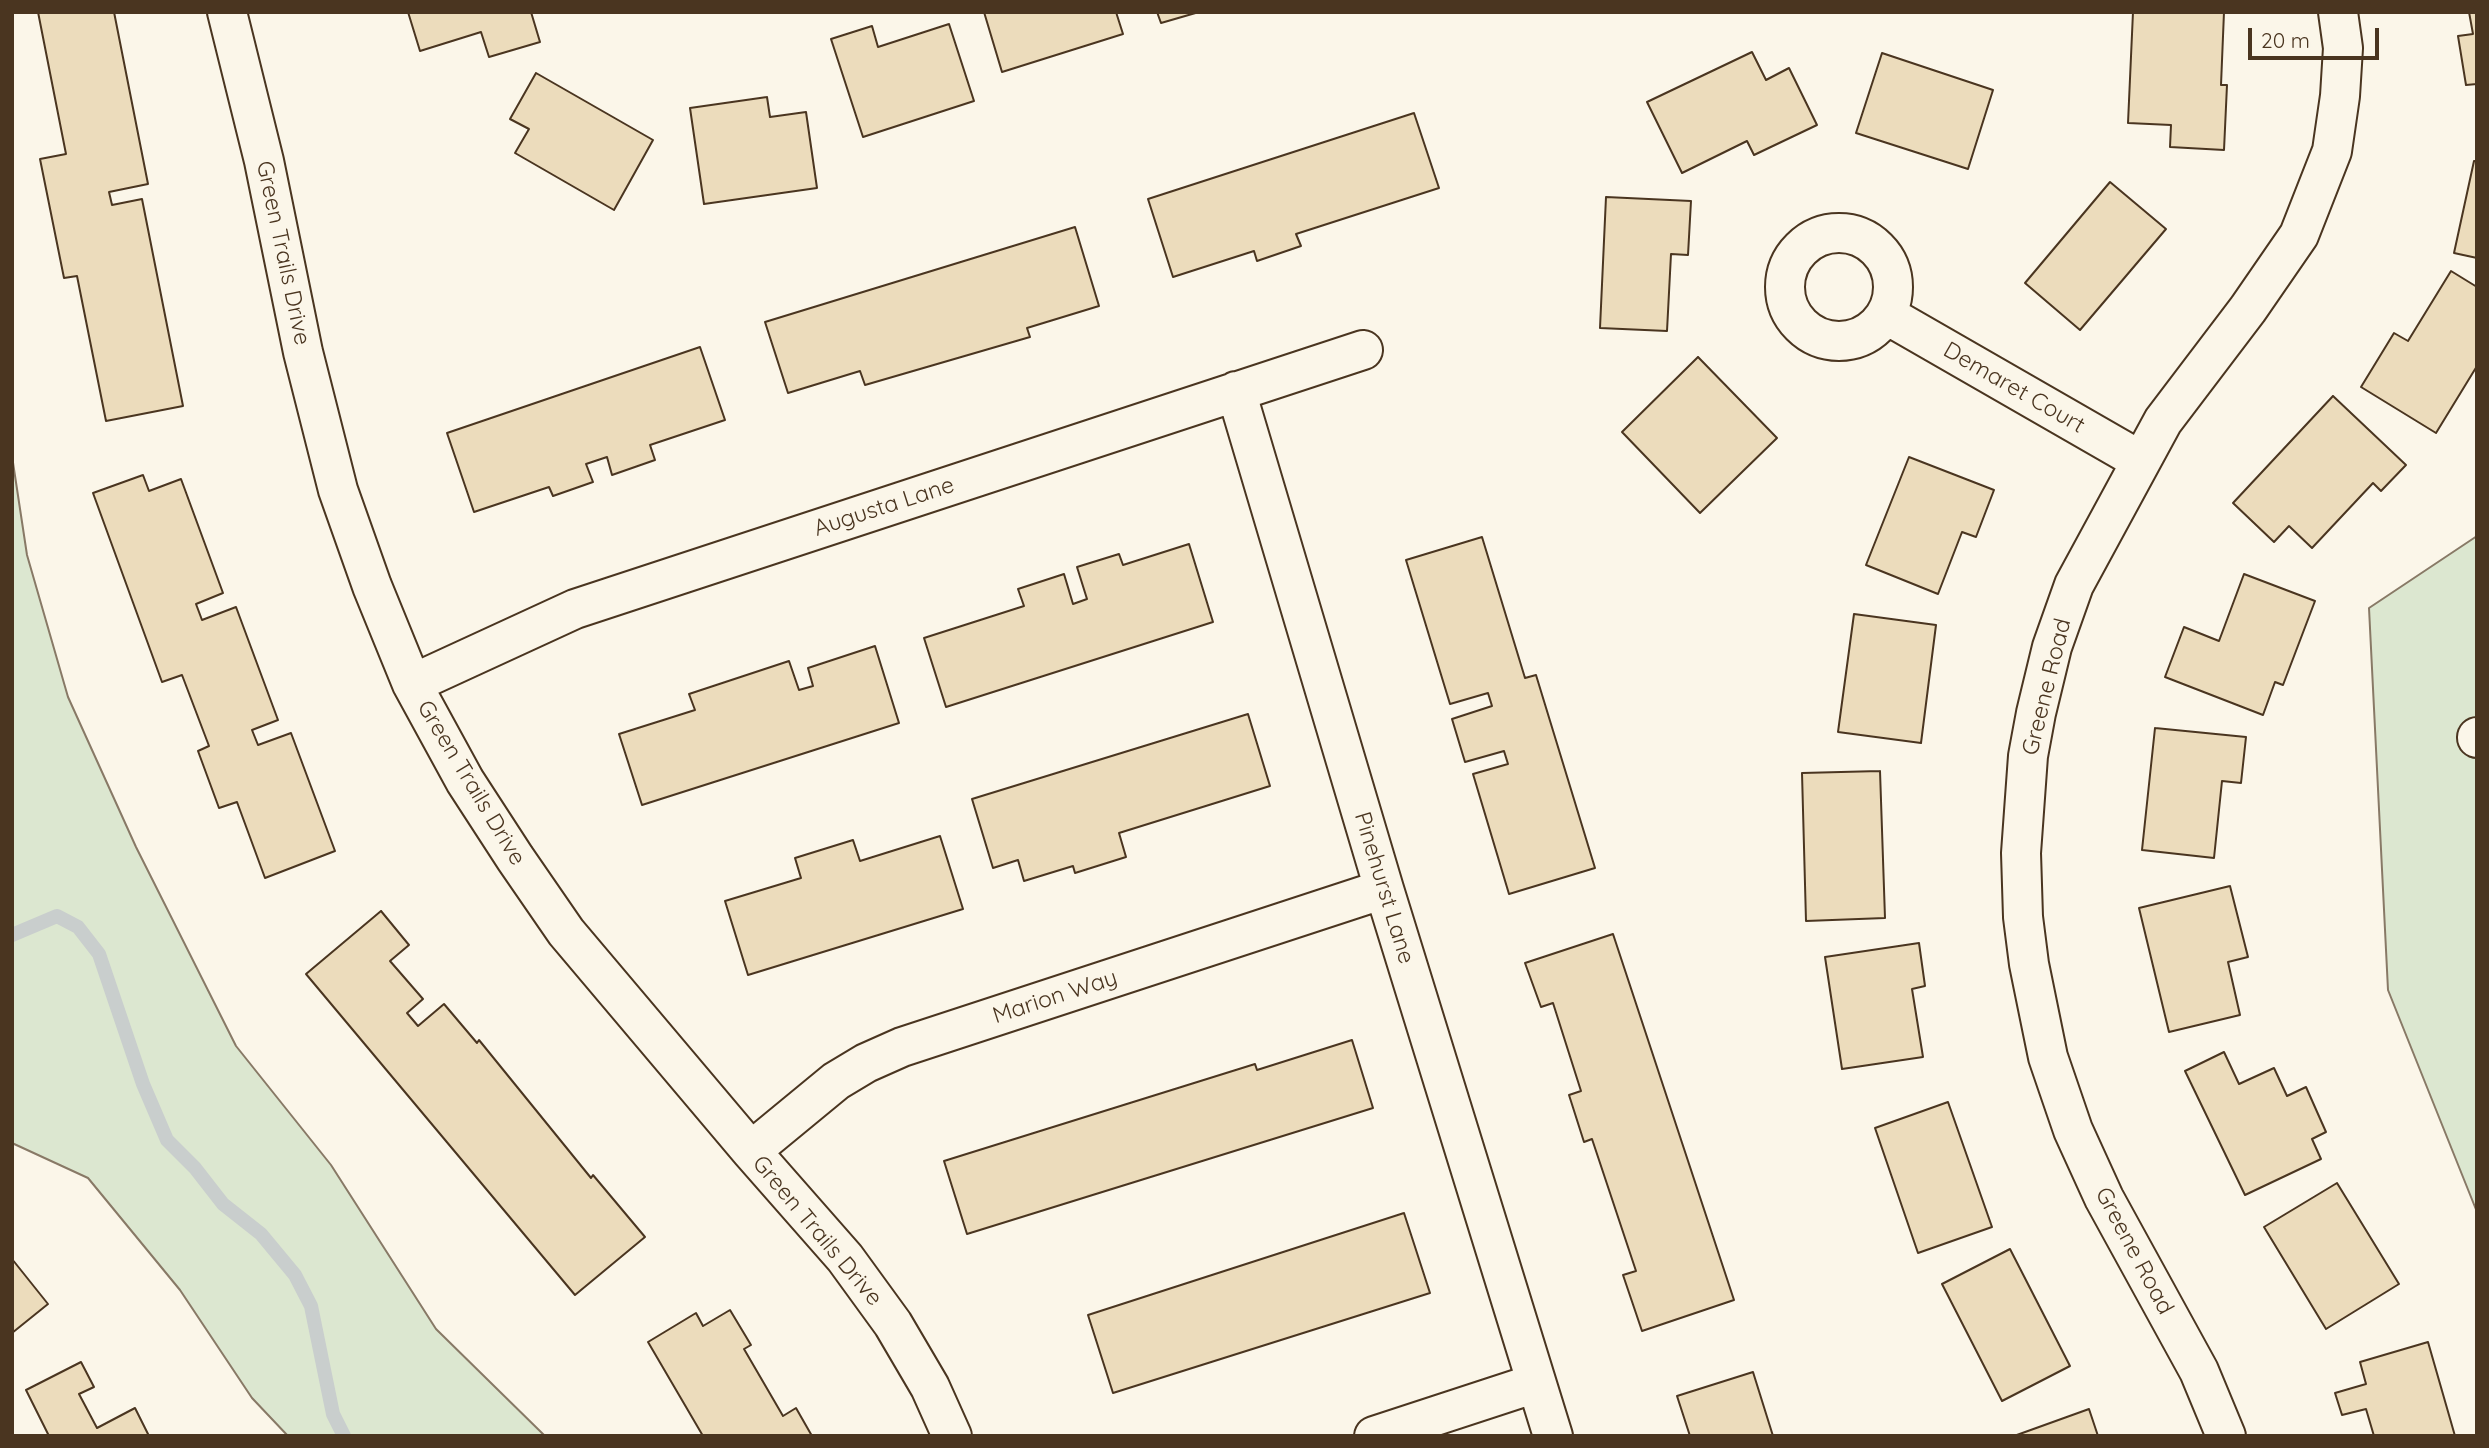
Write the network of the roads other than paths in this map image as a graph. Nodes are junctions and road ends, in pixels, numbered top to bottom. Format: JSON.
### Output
{"nodes":[{"id":1,"x":227,"y":12,"type":"edge"},
{"id":2,"x":2338,"y":12,"type":"edge"},
{"id":3,"x":1887,"y":315,"type":"dead end"},
{"id":4,"x":1363,"y":350,"type":"dead end"},
{"id":5,"x":1236,"y":391,"type":"junction"},
{"id":6,"x":2141,"y":461,"type":"junction"},
{"id":7,"x":412,"y":684,"type":"junction"},
{"id":8,"x":1384,"y":889,"type":"junction"},
{"id":9,"x":751,"y":1151,"type":"junction"},
{"id":10,"x":1536,"y":1383,"type":"junction"},
{"id":11,"x":952,"y":1436,"type":"edge"},
{"id":12,"x":1374,"y":1436,"type":"edge"},
{"id":13,"x":1553,"y":1436,"type":"edge"},
{"id":14,"x":2226,"y":1436,"type":"edge"}],
"edges":[{"from":1,"to":7,"type":"street","name":"Green Trails Drive"},
{"from":2,"to":6,"type":"street","name":"Greene Road"},
{"from":3,"to":6,"type":"street","name":"Demaret Court"},
{"from":4,"to":5,"type":"street","name":"Augusta Lane"},
{"from":5,"to":7,"type":"street","name":"Augusta Lane"},
{"from":5,"to":8,"type":"street","name":"Pinehurst Lane"},
{"from":6,"to":14,"type":"street","name":"Greene Road"},
{"from":7,"to":9,"type":"street","name":"Green Trails Drive"},
{"from":8,"to":9,"type":"street","name":"Marion Way"},
{"from":8,"to":10,"type":"street","name":"Pinehurst Lane"},
{"from":9,"to":11,"type":"street","name":"Green Trails Drive"},
{"from":10,"to":12,"type":"street"},
{"from":10,"to":13,"type":"street","name":"Pinehurst Lane"}]}
